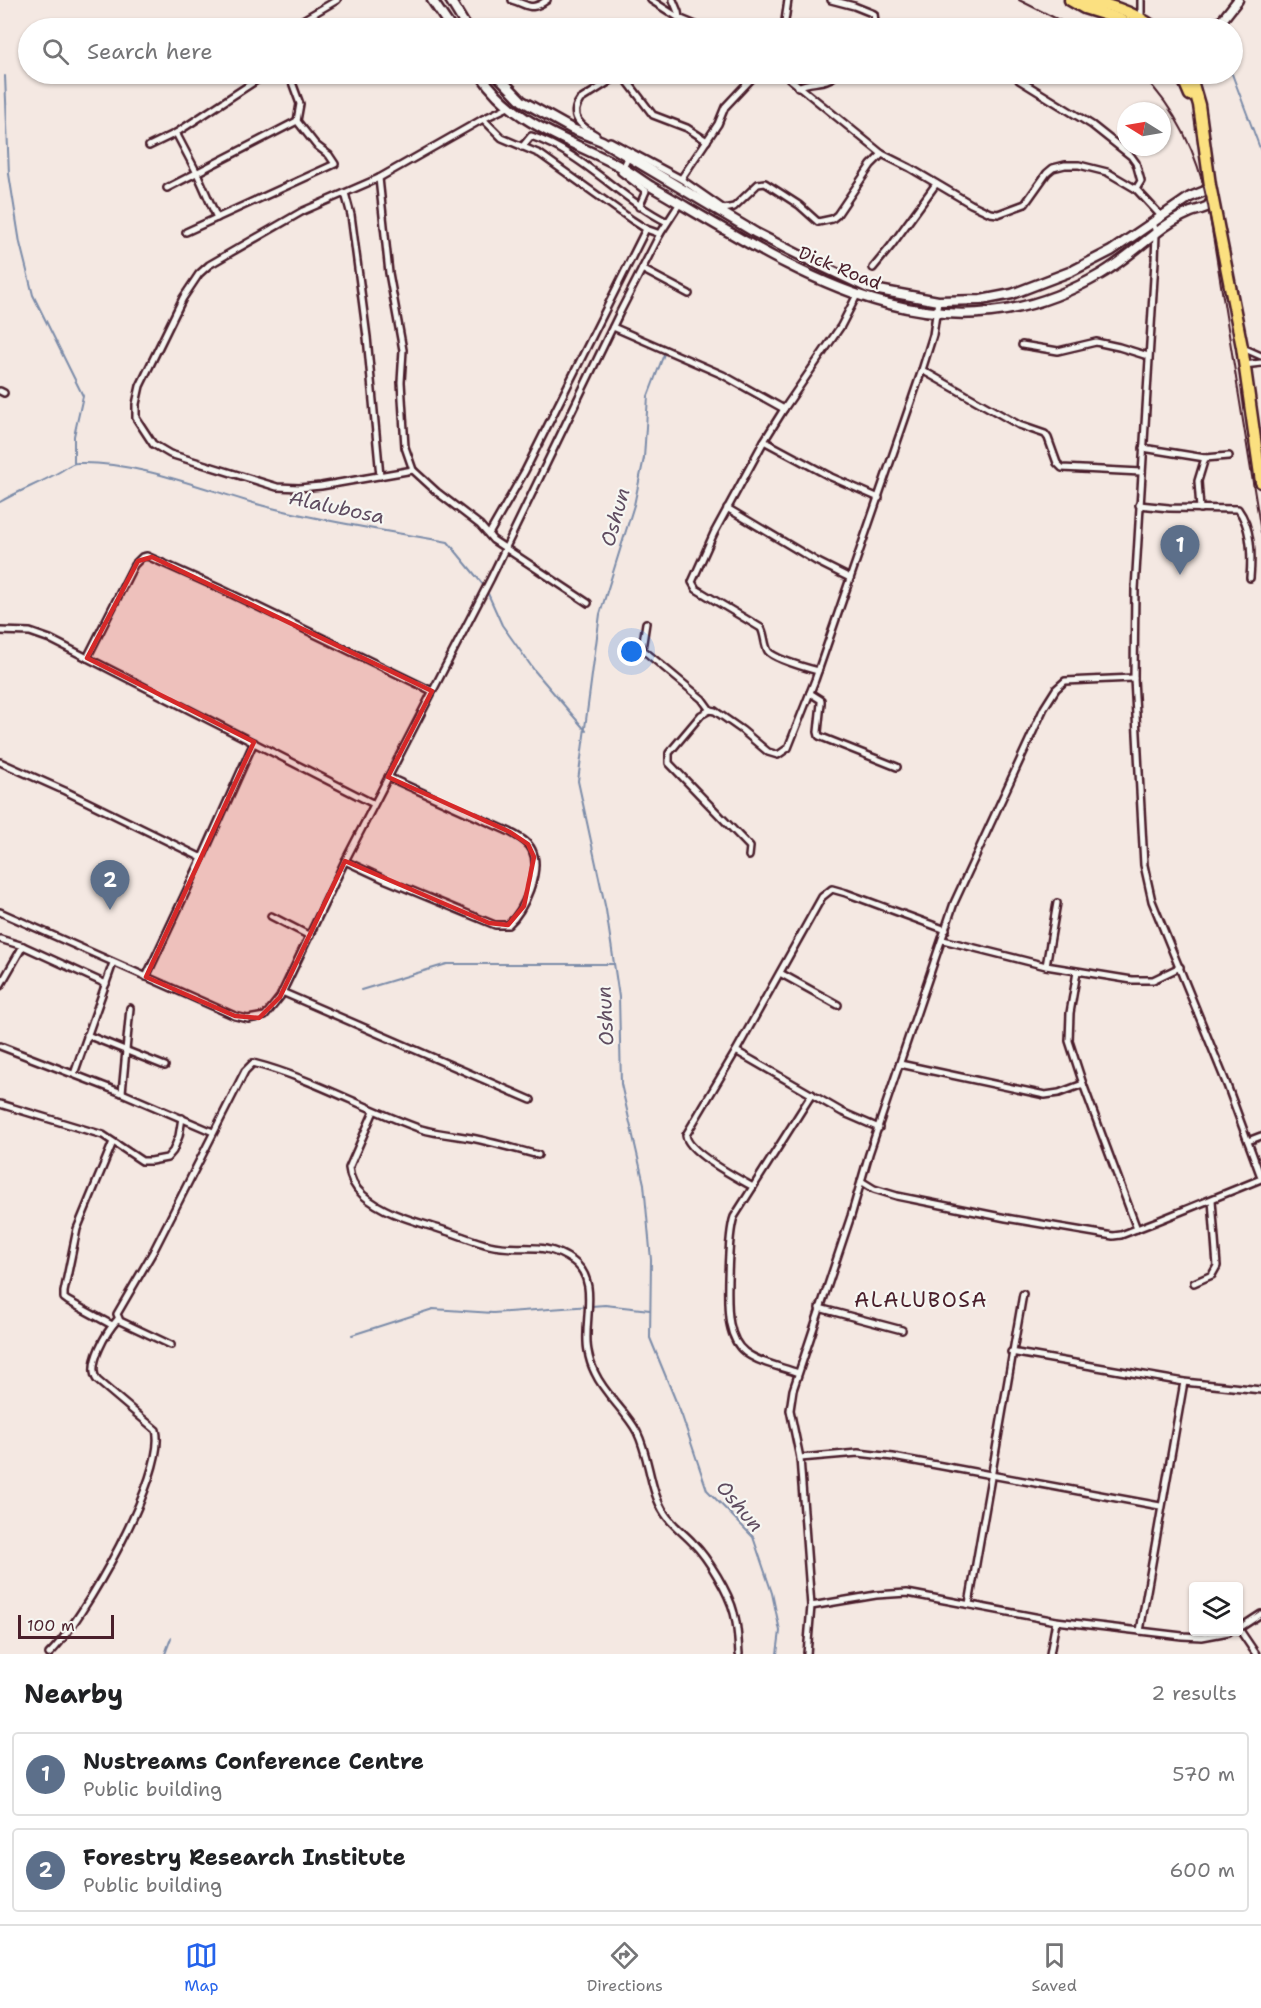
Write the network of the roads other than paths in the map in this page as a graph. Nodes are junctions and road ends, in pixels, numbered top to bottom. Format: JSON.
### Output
{"nodes":[{"id":1,"x":337,"y":0,"type":"edge"},
{"id":2,"x":432,"y":0,"type":"edge"},
{"id":3,"x":450,"y":0,"type":"edge"},
{"id":4,"x":512,"y":0,"type":"edge"},
{"id":5,"x":547,"y":0,"type":"edge"},
{"id":6,"x":651,"y":0,"type":"edge"},
{"id":7,"x":673,"y":0,"type":"edge"},
{"id":8,"x":788,"y":0,"type":"edge"},
{"id":9,"x":831,"y":0,"type":"edge"},
{"id":10,"x":1141,"y":0,"type":"edge"},
{"id":11,"x":1238,"y":0,"type":"edge"},
{"id":12,"x":1074,"y":1,"type":"edge"},
{"id":13,"x":306,"y":18,"type":"edge"},
{"id":14,"x":444,"y":18,"type":"edge"},
{"id":15,"x":461,"y":18,"type":"edge"},
{"id":16,"x":678,"y":18,"type":"joint"},
{"id":17,"x":785,"y":18,"type":"edge"},
{"id":18,"x":875,"y":18,"type":"edge"},
{"id":19,"x":1122,"y":18,"type":"edge"},
{"id":20,"x":1140,"y":18,"type":"edge"},
{"id":21,"x":1224,"y":18,"type":"edge"},
{"id":22,"x":251,"y":84,"type":"edge"},
{"id":23,"x":293,"y":84,"type":"edge"},
{"id":24,"x":488,"y":84,"type":"edge"},
{"id":25,"x":506,"y":84,"type":"edge"},
{"id":26,"x":606,"y":84,"type":"edge"},
{"id":27,"x":630,"y":84,"type":"edge"},
{"id":28,"x":747,"y":84,"type":"edge"},
{"id":29,"x":795,"y":84,"type":"edge"},
{"id":30,"x":804,"y":84,"type":"edge"},
{"id":31,"x":1026,"y":84,"type":"edge"},
{"id":32,"x":1185,"y":84,"type":"edge"},
{"id":33,"x":1193,"y":84,"type":"edge"},
{"id":34,"x":798,"y":87,"type":"junction"},
{"id":35,"x":508,"y":107,"type":"junction"},
{"id":36,"x":1200,"y":117,"type":"junction"},
{"id":37,"x":483,"y":119,"type":"junction"},
{"id":38,"x":297,"y":121,"type":"junction"},
{"id":39,"x":176,"y":133,"type":"junction"},
{"id":40,"x":707,"y":141,"type":"junction"},
{"id":41,"x":149,"y":146,"type":"dead end"},
{"id":42,"x":522,"y":147,"type":"junction"},
{"id":43,"x":882,"y":154,"type":"junction"},
{"id":44,"x":629,"y":156,"type":"junction"},
{"id":45,"x":622,"y":168,"type":"junction"},
{"id":46,"x":197,"y":173,"type":"junction"},
{"id":47,"x":379,"y":178,"type":"junction"},
{"id":48,"x":681,"y":179,"type":"junction"},
{"id":49,"x":936,"y":184,"type":"junction"},
{"id":50,"x":1210,"y":185,"type":"junction"},
{"id":51,"x":167,"y":188,"type":"dead end"},
{"id":52,"x":1136,"y":189,"type":"junction"},
{"id":53,"x":345,"y":192,"type":"junction"},
{"id":54,"x":1213,"y":198,"type":"junction"},
{"id":55,"x":680,"y":203,"type":"junction"},
{"id":56,"x":639,"y":207,"type":"junction"},
{"id":57,"x":1162,"y":217,"type":"junction"},
{"id":58,"x":217,"y":218,"type":"junction"},
{"id":59,"x":667,"y":222,"type":"junction"},
{"id":60,"x":1153,"y":222,"type":"junction"},
{"id":61,"x":646,"y":229,"type":"junction"},
{"id":62,"x":186,"y":232,"type":"dead end"},
{"id":63,"x":1156,"y":232,"type":"junction"},
{"id":64,"x":660,"y":234,"type":"junction"},
{"id":65,"x":873,"y":268,"type":"dead end"},
{"id":66,"x":642,"y":269,"type":"junction"},
{"id":67,"x":689,"y":294,"type":"dead end"},
{"id":68,"x":857,"y":295,"type":"junction"},
{"id":69,"x":938,"y":301,"type":"junction"},
{"id":70,"x":935,"y":314,"type":"junction"},
{"id":71,"x":613,"y":327,"type":"junction"},
{"id":72,"x":1022,"y":345,"type":"dead end"},
{"id":73,"x":1242,"y":348,"type":"junction"},
{"id":74,"x":1148,"y":356,"type":"junction"},
{"id":75,"x":1261,"y":356,"type":"edge"},
{"id":76,"x":1261,"y":363,"type":"edge"},
{"id":77,"x":1244,"y":365,"type":"junction"},
{"id":78,"x":922,"y":370,"type":"junction"},
{"id":79,"x":784,"y":409,"type":"junction"},
{"id":80,"x":764,"y":441,"type":"junction"},
{"id":81,"x":1143,"y":447,"type":"junction"},
{"id":82,"x":1229,"y":456,"type":"dead end"},
{"id":83,"x":1205,"y":458,"type":"junction"},
{"id":84,"x":413,"y":470,"type":"junction"},
{"id":85,"x":1141,"y":472,"type":"junction"},
{"id":86,"x":380,"y":476,"type":"junction"},
{"id":87,"x":1261,"y":482,"type":"edge"},
{"id":88,"x":879,"y":498,"type":"junction"},
{"id":89,"x":1139,"y":505,"type":"junction"},
{"id":90,"x":727,"y":508,"type":"junction"},
{"id":91,"x":1200,"y":508,"type":"junction"},
{"id":92,"x":489,"y":534,"type":"junction"},
{"id":93,"x":505,"y":546,"type":"junction"},
{"id":94,"x":850,"y":578,"type":"junction"},
{"id":95,"x":1250,"y":578,"type":"dead end"},
{"id":96,"x":588,"y":603,"type":"dead end"},
{"id":97,"x":646,"y":623,"type":"dead end"},
{"id":98,"x":0,"y":630,"type":"edge"},
{"id":99,"x":87,"y":658,"type":"junction"},
{"id":100,"x":818,"y":671,"type":"junction"},
{"id":101,"x":1134,"y":678,"type":"junction"},
{"id":102,"x":432,"y":691,"type":"junction"},
{"id":103,"x":810,"y":693,"type":"junction"},
{"id":104,"x":710,"y":710,"type":"junction"},
{"id":105,"x":254,"y":742,"type":"junction"},
{"id":106,"x":0,"y":762,"type":"edge"},
{"id":107,"x":897,"y":767,"type":"dead end"},
{"id":108,"x":388,"y":777,"type":"junction"},
{"id":109,"x":374,"y":804,"type":"junction"},
{"id":110,"x":749,"y":856,"type":"dead end"},
{"id":111,"x":202,"y":858,"type":"junction"},
{"id":112,"x":345,"y":861,"type":"junction"},
{"id":113,"x":1057,"y":903,"type":"dead end"},
{"id":114,"x":0,"y":912,"type":"edge"},
{"id":115,"x":271,"y":916,"type":"dead end"},
{"id":116,"x":946,"y":930,"type":"junction"},
{"id":117,"x":310,"y":936,"type":"junction"},
{"id":118,"x":0,"y":939,"type":"edge"},
{"id":119,"x":943,"y":940,"type":"junction"},
{"id":120,"x":23,"y":946,"type":"junction"},
{"id":121,"x":113,"y":963,"type":"junction"},
{"id":122,"x":1046,"y":966,"type":"junction"},
{"id":123,"x":1180,"y":968,"type":"junction"},
{"id":124,"x":1077,"y":972,"type":"junction"},
{"id":125,"x":780,"y":973,"type":"junction"},
{"id":126,"x":146,"y":977,"type":"junction"},
{"id":127,"x":106,"y":984,"type":"junction"},
{"id":128,"x":0,"y":986,"type":"edge"},
{"id":129,"x":282,"y":992,"type":"junction"},
{"id":130,"x":838,"y":1005,"type":"dead end"},
{"id":131,"x":130,"y":1008,"type":"dead end"},
{"id":132,"x":87,"y":1035,"type":"junction"},
{"id":133,"x":0,"y":1046,"type":"edge"},
{"id":134,"x":125,"y":1051,"type":"junction"},
{"id":135,"x":736,"y":1051,"type":"junction"},
{"id":136,"x":900,"y":1064,"type":"junction"},
{"id":137,"x":165,"y":1066,"type":"dead end"},
{"id":138,"x":74,"y":1074,"type":"junction"},
{"id":139,"x":1083,"y":1084,"type":"junction"},
{"id":140,"x":122,"y":1093,"type":"junction"},
{"id":141,"x":812,"y":1094,"type":"junction"},
{"id":142,"x":531,"y":1100,"type":"dead end"},
{"id":143,"x":0,"y":1104,"type":"edge"},
{"id":144,"x":374,"y":1111,"type":"junction"},
{"id":145,"x":182,"y":1118,"type":"junction"},
{"id":146,"x":879,"y":1128,"type":"junction"},
{"id":147,"x":213,"y":1132,"type":"junction"},
{"id":148,"x":1261,"y":1136,"type":"edge"},
{"id":149,"x":1248,"y":1141,"type":"junction"},
{"id":150,"x":113,"y":1142,"type":"junction"},
{"id":151,"x":538,"y":1155,"type":"dead end"},
{"id":152,"x":1261,"y":1178,"type":"edge"},
{"id":153,"x":861,"y":1182,"type":"junction"},
{"id":154,"x":753,"y":1187,"type":"junction"},
{"id":155,"x":1212,"y":1200,"type":"junction"},
{"id":156,"x":1137,"y":1229,"type":"junction"},
{"id":157,"x":1194,"y":1283,"type":"dead end"},
{"id":158,"x":1023,"y":1294,"type":"dead end"},
{"id":159,"x":819,"y":1308,"type":"junction"},
{"id":160,"x":118,"y":1319,"type":"junction"},
{"id":161,"x":112,"y":1325,"type":"junction"},
{"id":162,"x":902,"y":1330,"type":"dead end"},
{"id":163,"x":171,"y":1345,"type":"dead end"},
{"id":164,"x":1011,"y":1352,"type":"junction"},
{"id":165,"x":798,"y":1373,"type":"junction"},
{"id":166,"x":1184,"y":1382,"type":"junction"},
{"id":167,"x":1261,"y":1390,"type":"edge"},
{"id":168,"x":800,"y":1458,"type":"junction"},
{"id":169,"x":990,"y":1475,"type":"junction"},
{"id":170,"x":1160,"y":1506,"type":"junction"},
{"id":171,"x":969,"y":1604,"type":"junction"},
{"id":172,"x":811,"y":1606,"type":"junction"},
{"id":173,"x":1261,"y":1614,"type":"edge"},
{"id":174,"x":1056,"y":1621,"type":"junction"},
{"id":175,"x":1243,"y":1626,"type":"edge"},
{"id":176,"x":1140,"y":1630,"type":"junction"},
{"id":177,"x":1243,"y":1635,"type":"edge"},
{"id":178,"x":1189,"y":1636,"type":"edge"},
{"id":179,"x":49,"y":1654,"type":"edge"},
{"id":180,"x":739,"y":1654,"type":"edge"},
{"id":181,"x":807,"y":1654,"type":"edge"},
{"id":182,"x":1050,"y":1654,"type":"edge"},
{"id":183,"x":1256,"y":1654,"type":"edge"}],
"edges":[{"from":1,"to":13,"type":"street"},
{"from":2,"to":14,"type":"main road"},
{"from":3,"to":15,"type":"main road"},
{"from":4,"to":5,"type":"street"},
{"from":6,"to":16,"type":"street"},
{"from":7,"to":16,"type":"street"},
{"from":8,"to":17,"type":"street"},
{"from":9,"to":18,"type":"street"},
{"from":10,"to":20,"type":"street"},
{"from":11,"to":21,"type":"main road"},
{"from":12,"to":19,"type":"highway"},
{"from":22,"to":39,"type":"street"},
{"from":23,"to":38,"type":"street"},
{"from":24,"to":35,"type":"main road","name":"Dick Road"},
{"from":25,"to":44,"type":"main road","name":"Dick Road"},
{"from":26,"to":48,"type":"street"},
{"from":27,"to":40,"type":"street"},
{"from":28,"to":40,"type":"street"},
{"from":29,"to":34,"type":"street"},
{"from":30,"to":34,"type":"street"},
{"from":31,"to":52,"type":"street"},
{"from":32,"to":36,"type":"highway"},
{"from":33,"to":36,"type":"highway"},
{"from":34,"to":43,"type":"street"},
{"from":35,"to":37,"type":"street"},
{"from":35,"to":45,"type":"main road","name":"Dick Road"},
{"from":36,"to":50,"type":"highway"},
{"from":37,"to":42,"type":"street"},
{"from":37,"to":47,"type":"street"},
{"from":38,"to":46,"type":"street"},
{"from":38,"to":58,"type":"street"},
{"from":39,"to":41,"type":"street"},
{"from":39,"to":46,"type":"street"},
{"from":40,"to":48,"type":"street"},
{"from":42,"to":56,"type":"street"},
{"from":42,"to":61,"type":"street"},
{"from":43,"to":48,"type":"street"},
{"from":43,"to":49,"type":"street"},
{"from":44,"to":45,"type":"street"},
{"from":44,"to":69,"type":"main road","name":"Dick Road"},
{"from":45,"to":55,"type":"main road","name":"Dick Road"},
{"from":45,"to":56,"type":"street"},
{"from":46,"to":51,"type":"street"},
{"from":46,"to":58,"type":"street"},
{"from":47,"to":53,"type":"street"},
{"from":47,"to":84,"type":"street"},
{"from":49,"to":52,"type":"street"},
{"from":49,"to":65,"type":"street"},
{"from":50,"to":54,"type":"highway"},
{"from":50,"to":57,"type":"main road","name":"Dick Road"},
{"from":52,"to":57,"type":"street"},
{"from":53,"to":86,"type":"street"},
{"from":53,"to":86,"type":"street"},
{"from":54,"to":63,"type":"main road","name":"Dick Road"},
{"from":54,"to":73,"type":"highway"},
{"from":55,"to":59,"type":"street"},
{"from":55,"to":68,"type":"main road","name":"Dick Road"},
{"from":56,"to":59,"type":"street"},
{"from":57,"to":60,"type":"main road","name":"Dick Road"},
{"from":58,"to":62,"type":"street"},
{"from":59,"to":64,"type":"street"},
{"from":60,"to":63,"type":"street"},
{"from":60,"to":69,"type":"main road","name":"Dick Road"},
{"from":61,"to":64,"type":"street"},
{"from":61,"to":92,"type":"street"},
{"from":63,"to":70,"type":"main road","name":"Dick Road"},
{"from":63,"to":74,"type":"street"},
{"from":64,"to":66,"type":"street"},
{"from":66,"to":67,"type":"street"},
{"from":66,"to":71,"type":"street"},
{"from":68,"to":70,"type":"main road","name":"Dick Road"},
{"from":68,"to":79,"type":"street"},
{"from":69,"to":70,"type":"street"},
{"from":70,"to":78,"type":"street"},
{"from":71,"to":79,"type":"street"},
{"from":71,"to":93,"type":"street"},
{"from":72,"to":74,"type":"street"},
{"from":73,"to":75,"type":"street"},
{"from":73,"to":77,"type":"highway"},
{"from":74,"to":81,"type":"street"},
{"from":76,"to":77,"type":"street"},
{"from":77,"to":87,"type":"highway"},
{"from":78,"to":85,"type":"street"},
{"from":78,"to":88,"type":"street"},
{"from":79,"to":80,"type":"street"},
{"from":80,"to":88,"type":"street"},
{"from":80,"to":90,"type":"street"},
{"from":81,"to":83,"type":"street"},
{"from":81,"to":85,"type":"street"},
{"from":82,"to":83,"type":"street"},
{"from":83,"to":91,"type":"street"},
{"from":84,"to":86,"type":"street"},
{"from":84,"to":92,"type":"street"},
{"from":85,"to":89,"type":"street"},
{"from":88,"to":94,"type":"street"},
{"from":89,"to":91,"type":"street"},
{"from":89,"to":101,"type":"street"},
{"from":90,"to":94,"type":"street"},
{"from":90,"to":100,"type":"street"},
{"from":91,"to":95,"type":"street"},
{"from":92,"to":93,"type":"street"},
{"from":93,"to":96,"type":"street"},
{"from":93,"to":102,"type":"street"},
{"from":94,"to":100,"type":"street"},
{"from":97,"to":104,"type":"street"},
{"from":98,"to":99,"type":"street"},
{"from":99,"to":102,"type":"street"},
{"from":99,"to":105,"type":"street"},
{"from":100,"to":103,"type":"street"},
{"from":101,"to":116,"type":"street"},
{"from":101,"to":123,"type":"street"},
{"from":102,"to":108,"type":"street"},
{"from":103,"to":104,"type":"street"},
{"from":103,"to":107,"type":"street"},
{"from":104,"to":110,"type":"street"},
{"from":105,"to":109,"type":"street"},
{"from":105,"to":111,"type":"street"},
{"from":106,"to":111,"type":"street"},
{"from":108,"to":109,"type":"street"},
{"from":108,"to":112,"type":"street"},
{"from":109,"to":112,"type":"street"},
{"from":111,"to":126,"type":"street"},
{"from":112,"to":117,"type":"street"},
{"from":113,"to":122,"type":"street"},
{"from":114,"to":121,"type":"street"},
{"from":115,"to":117,"type":"street"},
{"from":116,"to":119,"type":"street"},
{"from":116,"to":125,"type":"street"},
{"from":117,"to":129,"type":"street"},
{"from":118,"to":120,"type":"street"},
{"from":119,"to":122,"type":"street"},
{"from":119,"to":136,"type":"street"},
{"from":120,"to":127,"type":"street"},
{"from":120,"to":128,"type":"street"},
{"from":121,"to":126,"type":"street"},
{"from":121,"to":127,"type":"street"},
{"from":122,"to":124,"type":"street"},
{"from":123,"to":124,"type":"street"},
{"from":123,"to":149,"type":"street"},
{"from":124,"to":139,"type":"street"},
{"from":125,"to":130,"type":"street"},
{"from":125,"to":135,"type":"street"},
{"from":126,"to":129,"type":"street"},
{"from":127,"to":132,"type":"street"},
{"from":129,"to":142,"type":"street"},
{"from":131,"to":134,"type":"street"},
{"from":132,"to":134,"type":"street"},
{"from":132,"to":138,"type":"street"},
{"from":133,"to":138,"type":"street"},
{"from":134,"to":137,"type":"street"},
{"from":134,"to":140,"type":"street"},
{"from":135,"to":141,"type":"street"},
{"from":135,"to":154,"type":"street"},
{"from":136,"to":139,"type":"street"},
{"from":136,"to":146,"type":"street"},
{"from":138,"to":140,"type":"street"},
{"from":139,"to":156,"type":"street"},
{"from":140,"to":145,"type":"street"},
{"from":141,"to":146,"type":"street"},
{"from":141,"to":154,"type":"street"},
{"from":143,"to":150,"type":"street"},
{"from":144,"to":147,"type":"street"},
{"from":144,"to":151,"type":"street"},
{"from":144,"to":180,"type":"street"},
{"from":145,"to":147,"type":"street"},
{"from":145,"to":150,"type":"street"},
{"from":146,"to":153,"type":"street"},
{"from":147,"to":160,"type":"street"},
{"from":148,"to":149,"type":"street"},
{"from":149,"to":152,"type":"street"},
{"from":150,"to":161,"type":"street"},
{"from":152,"to":155,"type":"street"},
{"from":153,"to":156,"type":"street"},
{"from":153,"to":159,"type":"street"},
{"from":154,"to":165,"type":"street"},
{"from":155,"to":156,"type":"street"},
{"from":155,"to":157,"type":"street"},
{"from":158,"to":164,"type":"street"},
{"from":159,"to":162,"type":"street"},
{"from":159,"to":165,"type":"street"},
{"from":160,"to":161,"type":"street"},
{"from":160,"to":163,"type":"street"},
{"from":161,"to":179,"type":"street"},
{"from":164,"to":166,"type":"street"},
{"from":164,"to":169,"type":"street"},
{"from":165,"to":168,"type":"street"},
{"from":166,"to":167,"type":"street"},
{"from":166,"to":170,"type":"street"},
{"from":168,"to":169,"type":"street"},
{"from":168,"to":172,"type":"street"},
{"from":169,"to":170,"type":"street"},
{"from":169,"to":171,"type":"street"},
{"from":170,"to":176,"type":"street"},
{"from":171,"to":172,"type":"street"},
{"from":171,"to":174,"type":"street"},
{"from":172,"to":181,"type":"street"},
{"from":173,"to":175,"type":"street"},
{"from":174,"to":176,"type":"street"},
{"from":174,"to":182,"type":"street"},
{"from":176,"to":178,"type":"street"},
{"from":177,"to":183,"type":"street"}]}
